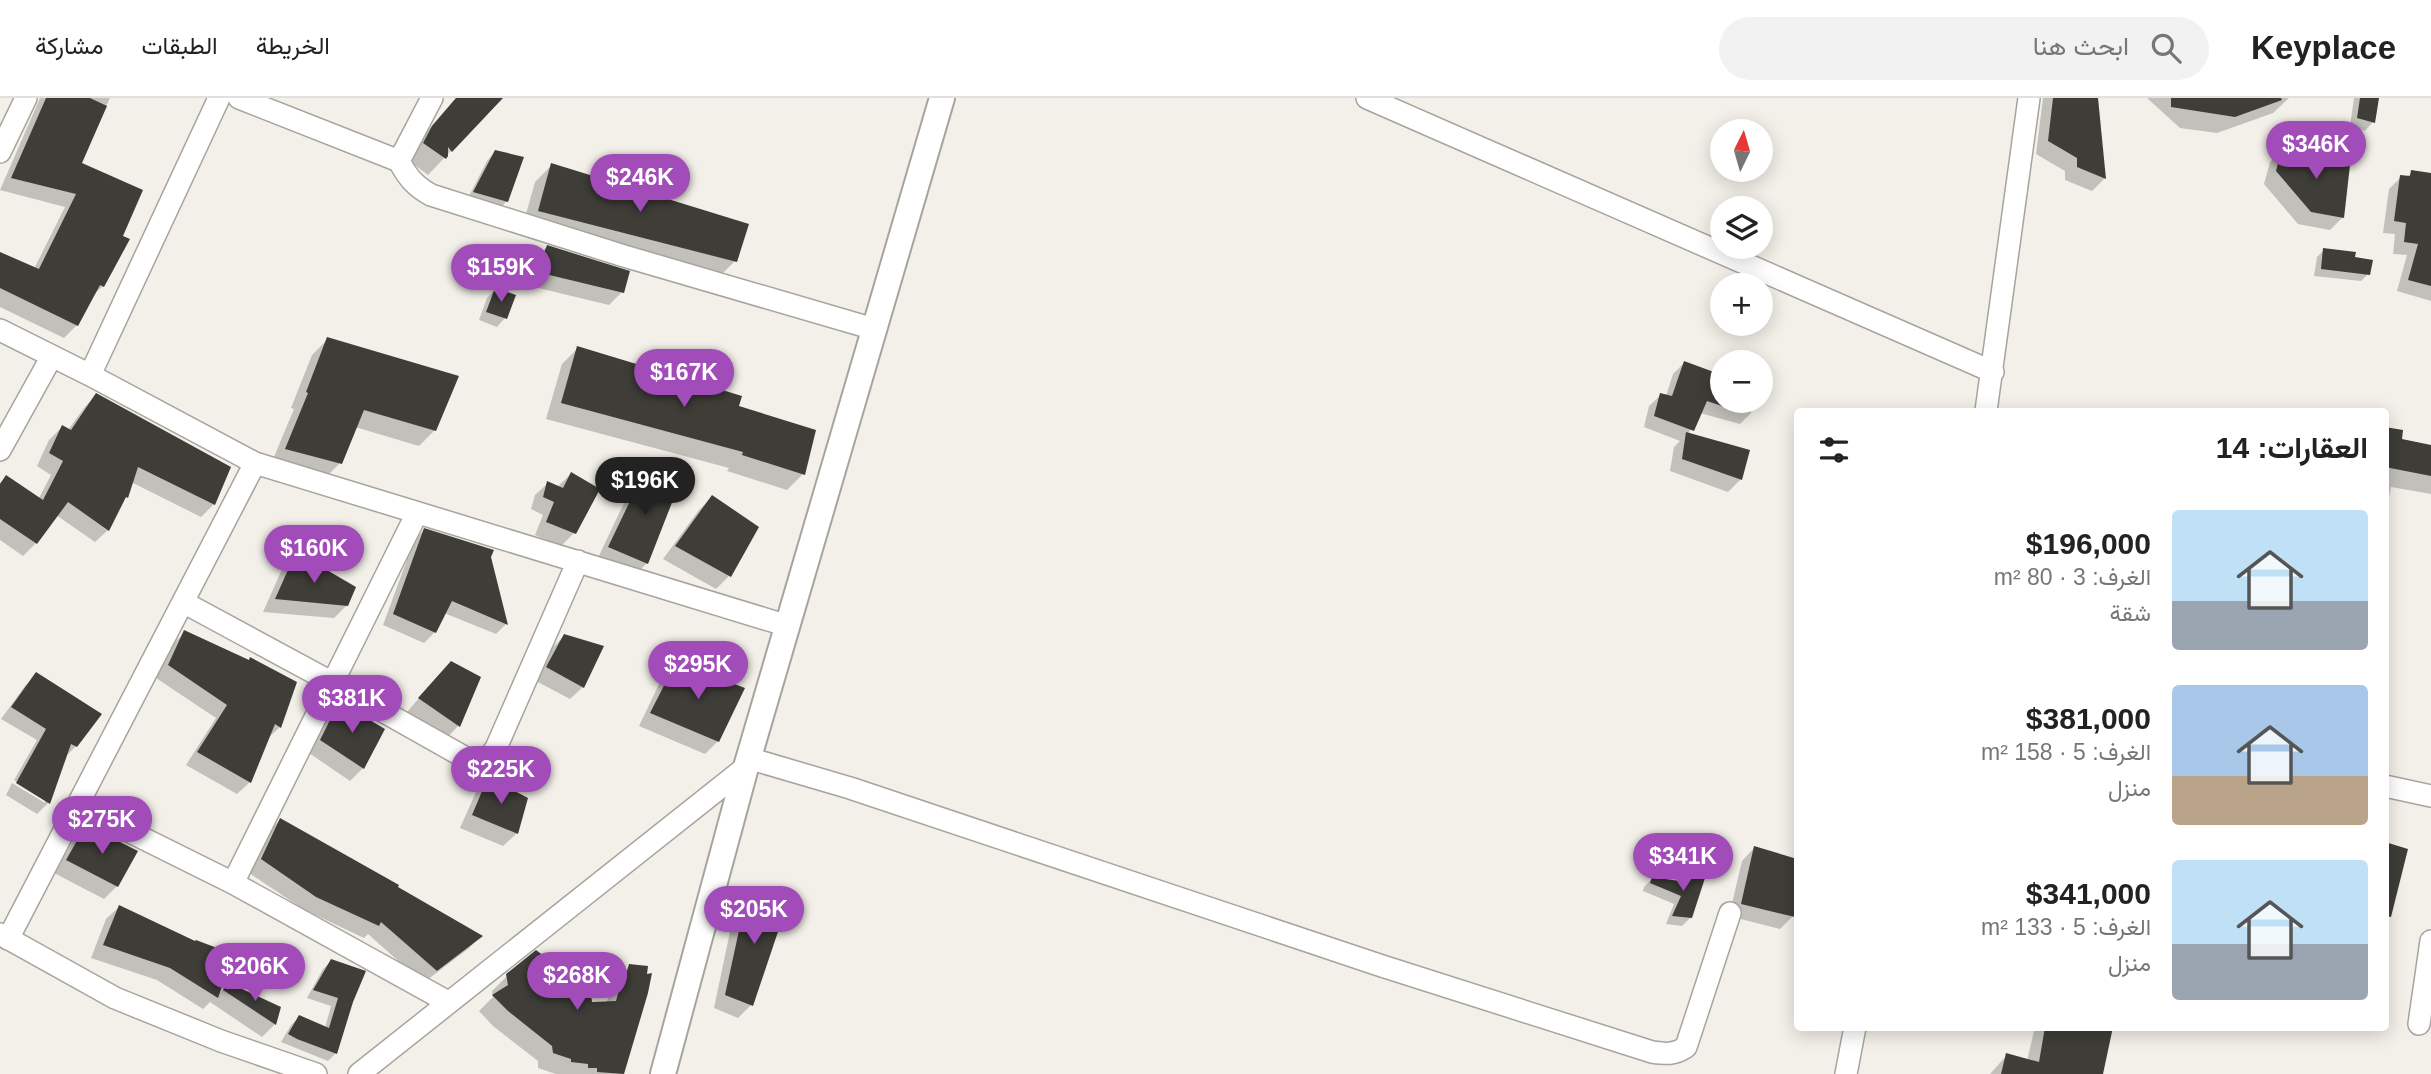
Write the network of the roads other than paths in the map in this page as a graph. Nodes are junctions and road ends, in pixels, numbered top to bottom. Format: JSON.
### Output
{"nodes":[{"id":1,"x":26,"y":98,"type":"edge"},
{"id":2,"x":219,"y":98,"type":"edge"},
{"id":3,"x":239,"y":98,"type":"edge"},
{"id":4,"x":432,"y":98,"type":"edge"},
{"id":5,"x":942,"y":98,"type":"edge"},
{"id":6,"x":1367,"y":98,"type":"edge"},
{"id":7,"x":2029,"y":98,"type":"edge"},
{"id":8,"x":0,"y":152,"type":"edge"},
{"id":9,"x":400,"y":161,"type":"junction"},
{"id":10,"x":874,"y":329,"type":"junction"},
{"id":11,"x":0,"y":330,"type":"edge"},
{"id":12,"x":52,"y":356,"type":"junction"},
{"id":13,"x":1993,"y":372,"type":"junction"},
{"id":14,"x":90,"y":374,"type":"junction"},
{"id":15,"x":1987,"y":408,"type":"edge"},
{"id":16,"x":0,"y":450,"type":"edge"},
{"id":17,"x":255,"y":463,"type":"junction"},
{"id":18,"x":417,"y":513,"type":"junction"},
{"id":19,"x":578,"y":561,"type":"junction"},
{"id":20,"x":183,"y":602,"type":"junction"},
{"id":21,"x":789,"y":626,"type":"junction"},
{"id":22,"x":331,"y":682,"type":"junction"},
{"id":23,"x":747,"y":763,"type":"junction"},
{"id":24,"x":2389,"y":787,"type":"edge"},
{"id":25,"x":2431,"y":796,"type":"edge"},
{"id":26,"x":78,"y":806,"type":"junction"},
{"id":27,"x":233,"y":883,"type":"junction"},
{"id":28,"x":1730,"y":913,"type":"dead end"},
{"id":29,"x":4,"y":936,"type":"edge"},
{"id":30,"x":2431,"y":941,"type":"edge"},
{"id":31,"x":448,"y":1002,"type":"junction"},
{"id":32,"x":2419,"y":1024,"type":"dead end"},
{"id":33,"x":1855,"y":1031,"type":"edge"},
{"id":34,"x":316,"y":1074,"type":"edge"},
{"id":35,"x":359,"y":1074,"type":"edge"},
{"id":36,"x":663,"y":1074,"type":"edge"},
{"id":37,"x":1846,"y":1074,"type":"edge"}],
"edges":[{"from":1,"to":8,"type":"street"},
{"from":2,"to":14,"type":"street"},
{"from":3,"to":9,"type":"street"},
{"from":4,"to":9,"type":"street"},
{"from":5,"to":10,"type":"street"},
{"from":6,"to":13,"type":"street"},
{"from":7,"to":13,"type":"street"},
{"from":9,"to":10,"type":"street"},
{"from":10,"to":21,"type":"street"},
{"from":11,"to":12,"type":"street"},
{"from":12,"to":14,"type":"street"},
{"from":12,"to":16,"type":"street"},
{"from":13,"to":15,"type":"street"},
{"from":14,"to":17,"type":"street"},
{"from":17,"to":18,"type":"street"},
{"from":17,"to":20,"type":"street"},
{"from":18,"to":19,"type":"street"},
{"from":18,"to":22,"type":"street"},
{"from":19,"to":21,"type":"street"},
{"from":19,"to":22,"type":"street"},
{"from":20,"to":22,"type":"street"},
{"from":20,"to":26,"type":"street"},
{"from":21,"to":23,"type":"street"},
{"from":22,"to":27,"type":"street"},
{"from":23,"to":28,"type":"street"},
{"from":23,"to":31,"type":"street"},
{"from":23,"to":36,"type":"street"},
{"from":24,"to":25,"type":"street"},
{"from":26,"to":27,"type":"street"},
{"from":26,"to":29,"type":"street"},
{"from":27,"to":31,"type":"street"},
{"from":29,"to":34,"type":"street"},
{"from":30,"to":32,"type":"street"},
{"from":31,"to":35,"type":"street"},
{"from":33,"to":37,"type":"street"}]}
